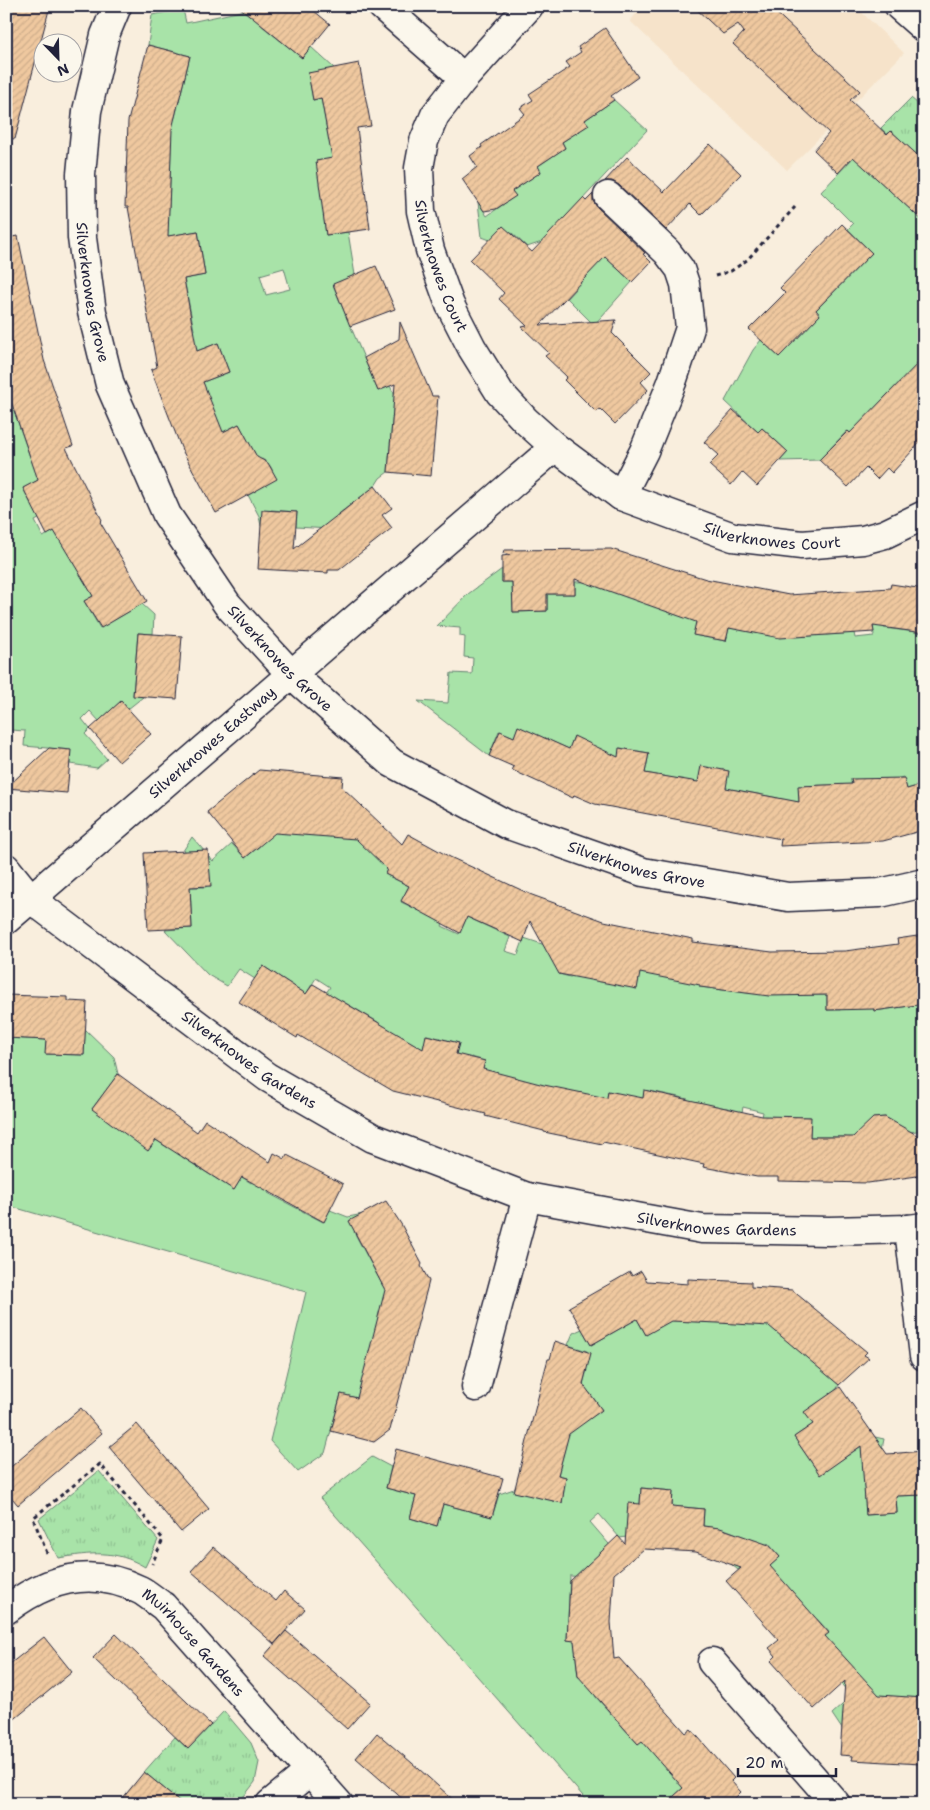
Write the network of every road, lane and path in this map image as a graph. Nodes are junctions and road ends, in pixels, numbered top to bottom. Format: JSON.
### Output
{"nodes":[{"id":1,"x":117,"y":6,"type":"edge"},
{"id":2,"x":382,"y":6,"type":"edge"},
{"id":3,"x":529,"y":6,"type":"edge"},
{"id":4,"x":899,"y":6,"type":"edge"},
{"id":5,"x":924,"y":28,"type":"edge"},
{"id":6,"x":464,"y":78,"type":"junction"},
{"id":7,"x":608,"y":196,"type":"dead end"},
{"id":8,"x":795,"y":207,"type":"dead end"},
{"id":9,"x":686,"y":284,"type":"junction"},
{"id":10,"x":555,"y":447,"type":"junction"},
{"id":11,"x":621,"y":496,"type":"junction"},
{"id":12,"x":924,"y":515,"type":"edge"},
{"id":13,"x":291,"y":674,"type":"junction"},
{"id":14,"x":6,"y":868,"type":"edge"},
{"id":15,"x":924,"y":883,"type":"edge"},
{"id":16,"x":31,"y":899,"type":"junction"},
{"id":17,"x":6,"y":920,"type":"edge"},
{"id":18,"x":527,"y":1198,"type":"junction"},
{"id":19,"x":916,"y":1228,"type":"edge"},
{"id":20,"x":924,"y":1356,"type":"edge"},
{"id":21,"x":476,"y":1387,"type":"dead end"},
{"id":22,"x":58,"y":1582,"type":"junction"},
{"id":23,"x":140,"y":1590,"type":"junction"},
{"id":24,"x":6,"y":1610,"type":"edge"},
{"id":25,"x":712,"y":1662,"type":"dead end"},
{"id":26,"x":310,"y":1771,"type":"junction"},
{"id":27,"x":270,"y":1804,"type":"edge"},
{"id":28,"x":339,"y":1804,"type":"edge"},
{"id":29,"x":836,"y":1804,"type":"edge"}],
"edges":[{"from":1,"to":13,"type":"street","name":"Silverknowes Grove"},
{"from":2,"to":6,"type":"street"},
{"from":3,"to":6,"type":"street","name":"Silverknowes Court"},
{"from":4,"to":5,"type":"street"},
{"from":6,"to":10,"type":"street","name":"Silverknowes Court"},
{"from":7,"to":9,"type":"street"},
{"from":8,"to":9,"type":"path"},
{"from":9,"to":11,"type":"street"},
{"from":10,"to":11,"type":"street","name":"Silverknowes Court"},
{"from":10,"to":13,"type":"street","name":"Silverknowes Eastway"},
{"from":11,"to":12,"type":"street","name":"Silverknowes Court"},
{"from":13,"to":15,"type":"street","name":"Silverknowes Grove"},
{"from":13,"to":16,"type":"street","name":"Silverknowes Eastway"},
{"from":14,"to":16,"type":"street","name":"Silverknowes Gardens"},
{"from":16,"to":17,"type":"street","name":"Silverknowes Eastway"},
{"from":16,"to":18,"type":"street","name":"Silverknowes Gardens"},
{"from":18,"to":19,"type":"street","name":"Silverknowes Gardens"},
{"from":18,"to":21,"type":"street"},
{"from":19,"to":20,"type":"street","name":"Silverknowes Gardens"},
{"from":22,"to":23,"type":"street","name":"Muirhouse Gardens"},
{"from":22,"to":23,"type":"path"},
{"from":22,"to":24,"type":"street","name":"Muirhouse Gardens"},
{"from":23,"to":26,"type":"street","name":"Muirhouse Gardens"},
{"from":25,"to":29,"type":"street"},
{"from":26,"to":27,"type":"street"},
{"from":26,"to":28,"type":"street","name":"Muirhouse Gardens"}]}
